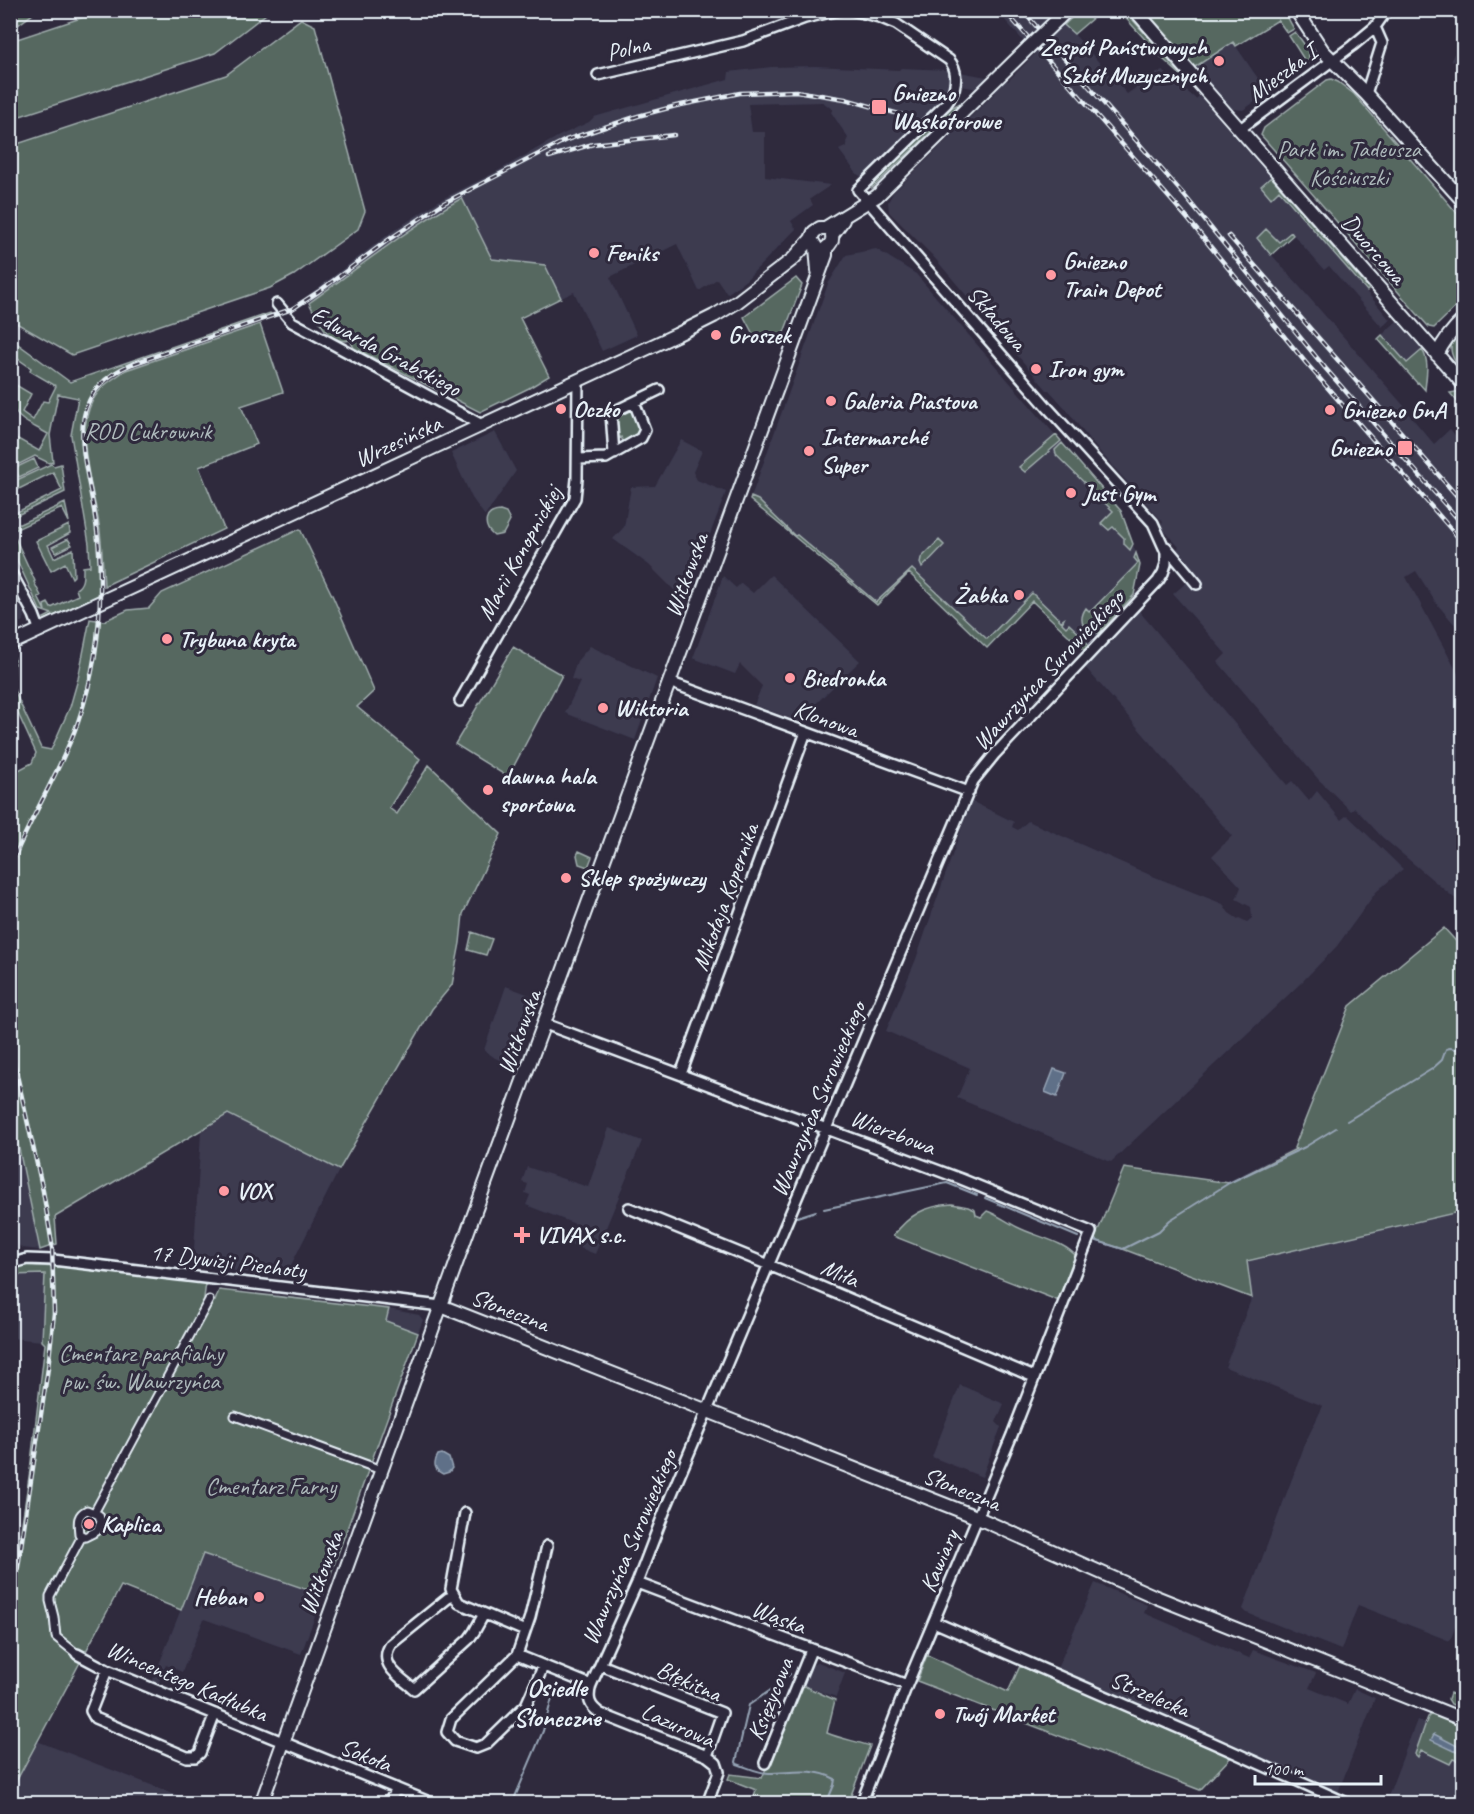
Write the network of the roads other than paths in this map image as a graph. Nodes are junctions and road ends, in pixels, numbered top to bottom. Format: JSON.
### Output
{"nodes":[{"id":1,"x":839,"y":10,"type":"edge"},
{"id":2,"x":852,"y":10,"type":"edge"},
{"id":3,"x":1135,"y":10,"type":"edge"},
{"id":4,"x":1296,"y":10,"type":"edge"},
{"id":5,"x":1387,"y":10,"type":"edge"},
{"id":6,"x":1062,"y":15,"type":"edge"},
{"id":7,"x":1375,"y":27,"type":"junction"},
{"id":8,"x":1332,"y":60,"type":"junction"},
{"id":9,"x":598,"y":75,"type":"dead end"},
{"id":10,"x":1366,"y":94,"type":"junction"},
{"id":11,"x":1240,"y":129,"type":"junction"},
{"id":12,"x":869,"y":202,"type":"junction"},
{"id":13,"x":1464,"y":202,"type":"edge"},
{"id":14,"x":829,"y":231,"type":"junction"},
{"id":15,"x":818,"y":245,"type":"junction"},
{"id":16,"x":797,"y":257,"type":"junction"},
{"id":17,"x":818,"y":269,"type":"junction"},
{"id":18,"x":278,"y":304,"type":"dead end"},
{"id":19,"x":1464,"y":319,"type":"edge"},
{"id":20,"x":1437,"y":355,"type":"junction"},
{"id":21,"x":578,"y":380,"type":"junction"},
{"id":22,"x":1464,"y":385,"type":"edge"},
{"id":23,"x":659,"y":390,"type":"dead end"},
{"id":24,"x":634,"y":402,"type":"junction"},
{"id":25,"x":482,"y":425,"type":"junction"},
{"id":26,"x":614,"y":454,"type":"junction"},
{"id":27,"x":578,"y":459,"type":"junction"},
{"id":28,"x":1162,"y":543,"type":"junction"},
{"id":29,"x":1165,"y":568,"type":"junction"},
{"id":30,"x":10,"y":571,"type":"edge"},
{"id":31,"x":1188,"y":574,"type":"junction"},
{"id":32,"x":1197,"y":584,"type":"dead end"},
{"id":33,"x":40,"y":631,"type":"junction"},
{"id":34,"x":10,"y":644,"type":"edge"},
{"id":35,"x":669,"y":682,"type":"junction"},
{"id":36,"x":460,"y":701,"type":"dead end"},
{"id":37,"x":806,"y":732,"type":"junction"},
{"id":38,"x":969,"y":792,"type":"junction"},
{"id":39,"x":545,"y":1024,"type":"junction"},
{"id":40,"x":681,"y":1074,"type":"junction"},
{"id":41,"x":828,"y":1128,"type":"junction"},
{"id":42,"x":629,"y":1208,"type":"dead end"},
{"id":43,"x":1091,"y":1232,"type":"joint"},
{"id":44,"x":10,"y":1264,"type":"edge"},
{"id":45,"x":769,"y":1265,"type":"junction"},
{"id":46,"x":209,"y":1299,"type":"dead end"},
{"id":47,"x":441,"y":1306,"type":"junction"},
{"id":48,"x":1035,"y":1377,"type":"junction"},
{"id":49,"x":708,"y":1410,"type":"junction"},
{"id":50,"x":235,"y":1416,"type":"dead end"},
{"id":51,"x":381,"y":1470,"type":"junction"},
{"id":52,"x":94,"y":1513,"type":"junction"},
{"id":53,"x":465,"y":1513,"type":"dead end"},
{"id":54,"x":978,"y":1517,"type":"junction"},
{"id":55,"x":82,"y":1536,"type":"junction"},
{"id":56,"x":547,"y":1545,"type":"dead end"},
{"id":57,"x":637,"y":1583,"type":"junction"},
{"id":58,"x":454,"y":1596,"type":"junction"},
{"id":59,"x":484,"y":1614,"type":"junction"},
{"id":60,"x":934,"y":1622,"type":"junction"},
{"id":61,"x":525,"y":1631,"type":"junction"},
{"id":62,"x":811,"y":1650,"type":"junction"},
{"id":63,"x":77,"y":1654,"type":"joint"},
{"id":64,"x":517,"y":1655,"type":"junction"},
{"id":65,"x":601,"y":1665,"type":"junction"},
{"id":66,"x":543,"y":1667,"type":"junction"},
{"id":67,"x":107,"y":1670,"type":"junction"},
{"id":68,"x":591,"y":1685,"type":"junction"},
{"id":69,"x":907,"y":1685,"type":"junction"},
{"id":70,"x":588,"y":1701,"type":"joint"},
{"id":71,"x":215,"y":1714,"type":"junction"},
{"id":72,"x":1464,"y":1720,"type":"edge"},
{"id":73,"x":283,"y":1742,"type":"junction"},
{"id":74,"x":707,"y":1756,"type":"junction"},
{"id":75,"x":765,"y":1763,"type":"dead end"},
{"id":76,"x":396,"y":1788,"type":"junction"},
{"id":77,"x":261,"y":1803,"type":"edge"},
{"id":78,"x":389,"y":1803,"type":"edge"},
{"id":79,"x":434,"y":1803,"type":"edge"},
{"id":80,"x":707,"y":1803,"type":"edge"},
{"id":81,"x":861,"y":1803,"type":"edge"},
{"id":82,"x":1349,"y":1803,"type":"edge"}],
"edges":[{"from":1,"to":9,"type":"street","name":"Polna"},
{"from":2,"to":12,"type":"street"},
{"from":3,"to":11,"type":"street","name":"Dworcowa"},
{"from":4,"to":8,"type":"street"},
{"from":5,"to":7,"type":"street","name":"Mieszka I"},
{"from":6,"to":12,"type":"street","bridge":true},
{"from":7,"to":8,"type":"street","name":"Mieszka I"},
{"from":7,"to":10,"type":"street"},
{"from":8,"to":10,"type":"street"},
{"from":8,"to":11,"type":"street","name":"Mieszka I"},
{"from":10,"to":13,"type":"street"},
{"from":11,"to":20,"type":"street","name":"Dworcowa"},
{"from":12,"to":14,"type":"street"},
{"from":12,"to":28,"type":"street","name":"Składowa"},
{"from":14,"to":15,"type":"street","name":"Witkowska"},
{"from":14,"to":15,"type":"street","name":"Wrzesińska"},
{"from":15,"to":16,"type":"street","name":"Wrzesińska"},
{"from":15,"to":17,"type":"street","name":"Witkowska"},
{"from":16,"to":17,"type":"street"},
{"from":16,"to":21,"type":"street","name":"Wrzesińska"},
{"from":17,"to":35,"type":"street","name":"Witkowska"},
{"from":18,"to":25,"type":"street","name":"Edwarda Grabskiego"},
{"from":19,"to":20,"type":"street"},
{"from":20,"to":22,"type":"street","name":"Dworcowa"},
{"from":21,"to":25,"type":"street","name":"Wrzesińska"},
{"from":21,"to":27,"type":"street","name":"Marii Konopnickiej"},
{"from":23,"to":24,"type":"street"},
{"from":24,"to":26,"type":"street"},
{"from":24,"to":26,"type":"street"},
{"from":25,"to":33,"type":"street","name":"Wrzesińska"},
{"from":26,"to":27,"type":"street"},
{"from":27,"to":36,"type":"street","name":"Marii Konopnickiej"},
{"from":28,"to":29,"type":"street","name":"Składowa"},
{"from":28,"to":31,"type":"street","name":"Składowa"},
{"from":29,"to":31,"type":"street"},
{"from":29,"to":38,"type":"street","name":"Wawrzyńca Surowieckiego"},
{"from":30,"to":33,"type":"street"},
{"from":31,"to":32,"type":"street","name":"Składowa"},
{"from":33,"to":34,"type":"street","name":"Wrzesińska"},
{"from":35,"to":37,"type":"street","name":"Klonowa"},
{"from":35,"to":39,"type":"street","name":"Witkowska"},
{"from":37,"to":38,"type":"street","name":"Klonowa"},
{"from":37,"to":40,"type":"street","name":"Mikołaja Kopernika"},
{"from":38,"to":41,"type":"street","name":"Wawrzyńca Surowieckiego"},
{"from":39,"to":40,"type":"street","name":"Wierzbowa"},
{"from":39,"to":47,"type":"street","name":"Witkowska"},
{"from":40,"to":41,"type":"street","name":"Wierzbowa"},
{"from":41,"to":43,"type":"street","name":"Wierzbowa"},
{"from":41,"to":45,"type":"street","name":"Wawrzyńca Surowieckiego"},
{"from":42,"to":45,"type":"street","name":"Miła"},
{"from":43,"to":48,"type":"street","name":"Kawiary"},
{"from":44,"to":47,"type":"street","name":"17 Dywizji Piechoty"},
{"from":45,"to":48,"type":"street","name":"Miła"},
{"from":45,"to":49,"type":"street","name":"Wawrzyńca Surowieckiego"},
{"from":46,"to":52,"type":"street"},
{"from":47,"to":49,"type":"street","name":"Słoneczna"},
{"from":47,"to":51,"type":"street","name":"Witkowska"},
{"from":48,"to":54,"type":"street","name":"Kawiary"},
{"from":49,"to":54,"type":"street","name":"Słoneczna"},
{"from":49,"to":57,"type":"street","name":"Wawrzyńca Surowieckiego"},
{"from":50,"to":51,"type":"street"},
{"from":51,"to":73,"type":"street","name":"Witkowska"},
{"from":52,"to":55,"type":"street"},
{"from":52,"to":55,"type":"street"},
{"from":53,"to":58,"type":"street"},
{"from":54,"to":60,"type":"street","name":"Kawiary"},
{"from":54,"to":72,"type":"street","name":"Słoneczna"},
{"from":55,"to":63,"type":"street"},
{"from":56,"to":61,"type":"street"},
{"from":57,"to":62,"type":"street","name":"Wąska"},
{"from":57,"to":65,"type":"street","name":"Wawrzyńca Surowieckiego"},
{"from":58,"to":59,"type":"street"},
{"from":58,"to":59,"type":"street"},
{"from":59,"to":61,"type":"street"},
{"from":60,"to":69,"type":"street","name":"Kawiary"},
{"from":60,"to":82,"type":"street","name":"Strzelecka"},
{"from":61,"to":64,"type":"street"},
{"from":62,"to":69,"type":"street","name":"Wąska"},
{"from":62,"to":75,"type":"street","name":"Księżycowa"},
{"from":63,"to":67,"type":"street","name":"Wincentego Kadłubka"},
{"from":64,"to":66,"type":"street"},
{"from":64,"to":66,"type":"street"},
{"from":65,"to":68,"type":"street","name":"Wawrzyńca Surowieckiego"},
{"from":65,"to":74,"type":"street","name":"Błękitna"},
{"from":66,"to":68,"type":"street"},
{"from":67,"to":71,"type":"street","name":"Wincentego Kadłubka"},
{"from":67,"to":71,"type":"street"},
{"from":68,"to":70,"type":"street","name":"Wawrzyńca Surowieckiego"},
{"from":69,"to":81,"type":"street","name":"Kawiary"},
{"from":70,"to":74,"type":"street","name":"Lazurowa"},
{"from":71,"to":73,"type":"street","name":"Wincentego Kadłubka"},
{"from":73,"to":76,"type":"street","name":"Sokoła"},
{"from":73,"to":77,"type":"street","name":"Witkowska"},
{"from":74,"to":80,"type":"street","name":"Lazurowa"},
{"from":76,"to":78,"type":"street"},
{"from":76,"to":79,"type":"street","name":"Sokoła"}]}
